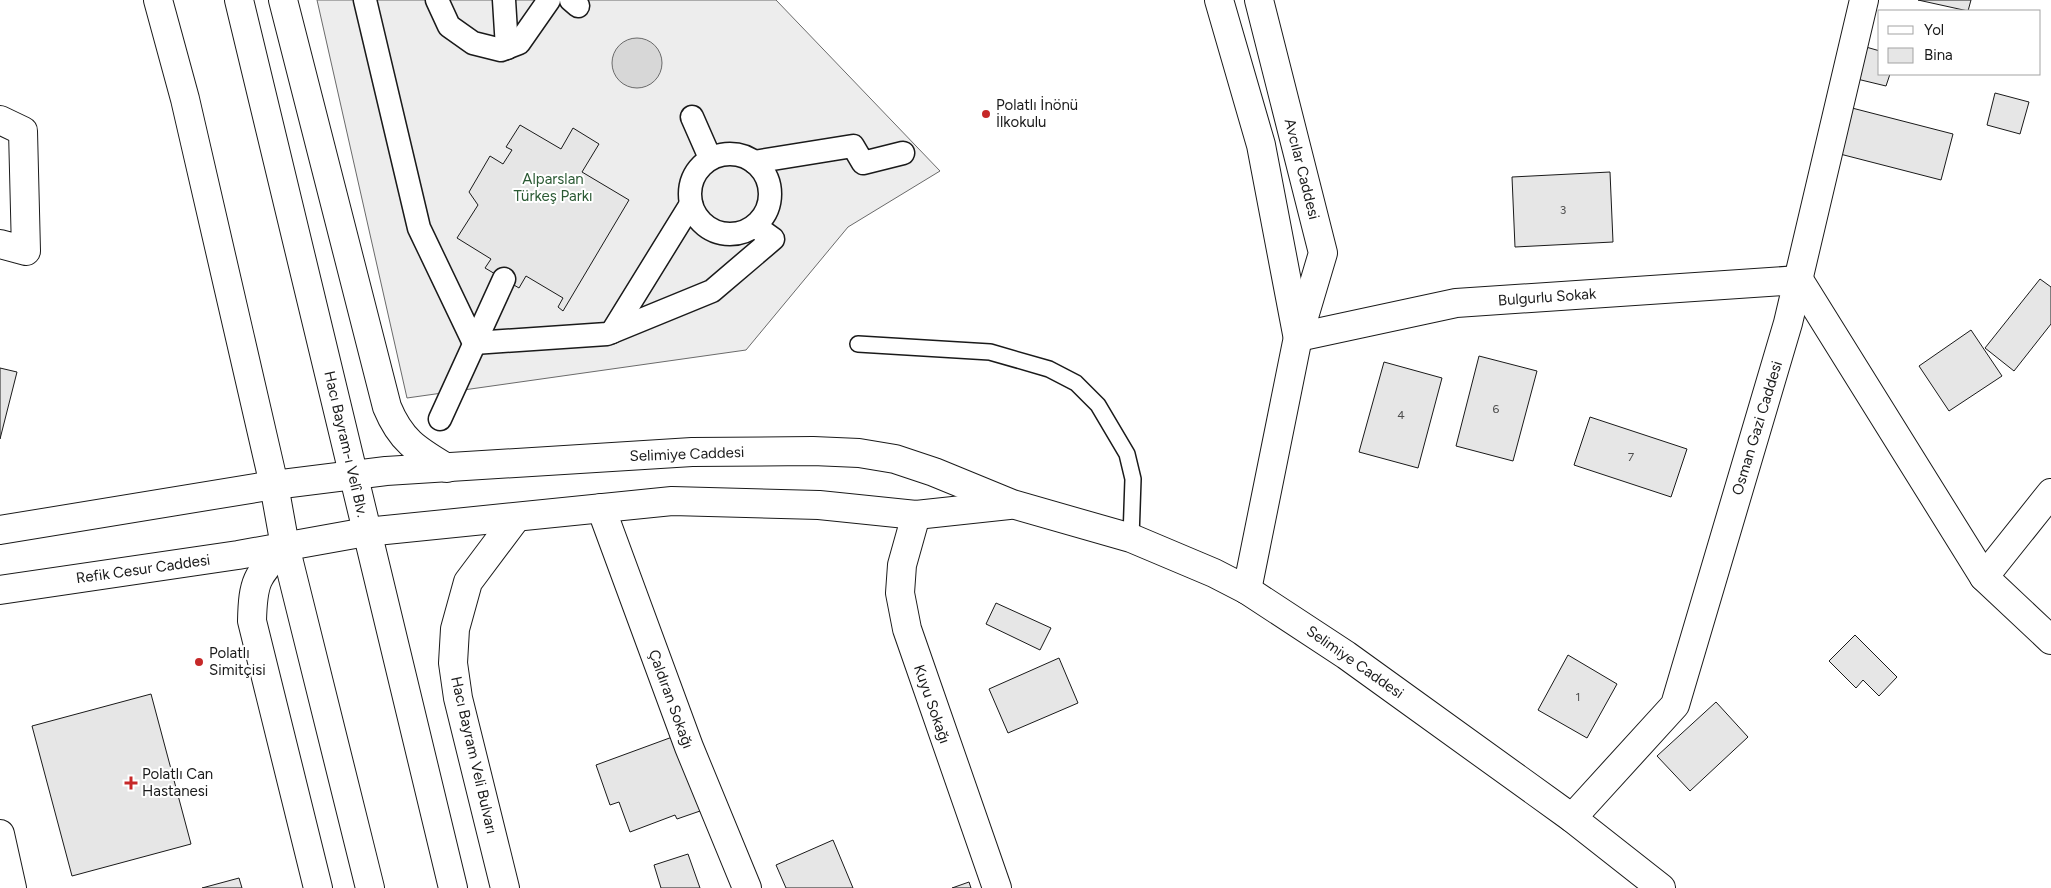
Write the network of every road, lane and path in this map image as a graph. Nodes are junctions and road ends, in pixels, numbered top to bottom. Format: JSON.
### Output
{"nodes":[{"id":1,"x":158,"y":0,"type":"edge"},
{"id":2,"x":239,"y":0,"type":"edge"},
{"id":3,"x":283,"y":0,"type":"edge"},
{"id":4,"x":365,"y":0,"type":"edge"},
{"id":5,"x":438,"y":0,"type":"edge"},
{"id":6,"x":504,"y":0,"type":"edge"},
{"id":7,"x":549,"y":0,"type":"edge"},
{"id":8,"x":1219,"y":0,"type":"edge"},
{"id":9,"x":1259,"y":0,"type":"edge"},
{"id":10,"x":1864,"y":0,"type":"edge"},
{"id":11,"x":507,"y":48,"type":"junction"},
{"id":12,"x":692,"y":117,"type":"dead end"},
{"id":13,"x":0,"y":120,"type":"edge"},
{"id":14,"x":903,"y":153,"type":"dead end"},
{"id":15,"x":710,"y":158,"type":"junction"},
{"id":16,"x":754,"y":162,"type":"junction"},
{"id":17,"x":691,"y":204,"type":"junction"},
{"id":18,"x":755,"y":226,"type":"junction"},
{"id":19,"x":0,"y":244,"type":"edge"},
{"id":20,"x":504,"y":279,"type":"dead end"},
{"id":21,"x":1799,"y":280,"type":"junction"},
{"id":22,"x":612,"y":332,"type":"junction"},
{"id":23,"x":1298,"y":337,"type":"junction"},
{"id":24,"x":474,"y":343,"type":"junction"},
{"id":25,"x":858,"y":344,"type":"dead end"},
{"id":26,"x":440,"y":419,"type":"dead end"},
{"id":27,"x":447,"y":468,"type":"junction"},
{"id":28,"x":354,"y":475,"type":"junction"},
{"id":29,"x":274,"y":485,"type":"junction"},
{"id":30,"x":2051,"y":493,"type":"edge"},
{"id":31,"x":1012,"y":504,"type":"junction"},
{"id":32,"x":601,"y":508,"type":"junction"},
{"id":33,"x":916,"y":515,"type":"junction"},
{"id":34,"x":516,"y":518,"type":"junction"},
{"id":35,"x":0,"y":530,"type":"edge"},
{"id":36,"x":366,"y":532,"type":"junction"},
{"id":37,"x":1131,"y":538,"type":"junction"},
{"id":38,"x":285,"y":546,"type":"junction"},
{"id":39,"x":1984,"y":577,"type":"junction"},
{"id":40,"x":0,"y":590,"type":"edge"},
{"id":41,"x":1247,"y":590,"type":"junction"},
{"id":42,"x":2051,"y":640,"type":"edge"},
{"id":43,"x":1572,"y":818,"type":"junction"},
{"id":44,"x":0,"y":834,"type":"edge"},
{"id":45,"x":12,"y":888,"type":"edge"},
{"id":46,"x":318,"y":888,"type":"edge"},
{"id":47,"x":370,"y":888,"type":"edge"},
{"id":48,"x":453,"y":888,"type":"edge"},
{"id":49,"x":505,"y":888,"type":"edge"},
{"id":50,"x":747,"y":888,"type":"edge"},
{"id":51,"x":997,"y":888,"type":"edge"},
{"id":52,"x":1662,"y":888,"type":"edge"}],
"edges":[{"from":1,"to":29,"type":"main road"},
{"from":2,"to":28,"type":"main road","name":"Hacı Bayram-ı Velî Blv."},
{"from":3,"to":27,"type":"main road"},
{"from":4,"to":24,"type":"street"},
{"from":5,"to":11,"type":"street"},
{"from":6,"to":11,"type":"street"},
{"from":7,"to":11,"type":"street"},
{"from":8,"to":23,"type":"main road","name":"Avcılar Caddesi"},
{"from":9,"to":23,"type":"main road","name":"Avcılar Caddesi"},
{"from":10,"to":21,"type":"main road","name":"Osman Gazi Caddesi"},
{"from":12,"to":15,"type":"street"},
{"from":13,"to":19,"type":"main road"},
{"from":14,"to":16,"type":"street"},
{"from":15,"to":16,"type":"street"},
{"from":15,"to":17,"type":"street"},
{"from":16,"to":18,"type":"street"},
{"from":17,"to":18,"type":"street"},
{"from":17,"to":22,"type":"street"},
{"from":18,"to":22,"type":"street"},
{"from":20,"to":24,"type":"street"},
{"from":21,"to":23,"type":"main road","name":"Bulgurlu Sokak"},
{"from":21,"to":39,"type":"main road"},
{"from":21,"to":43,"type":"main road","name":"Osman Gazi Caddesi"},
{"from":22,"to":24,"type":"street"},
{"from":23,"to":41,"type":"main road","name":"Avcılar Caddesi"},
{"from":24,"to":26,"type":"street"},
{"from":25,"to":37,"type":"lane"},
{"from":27,"to":28,"type":"main road","name":"Selimiye Caddesi"},
{"from":27,"to":31,"type":"main road","name":"Selimiye Caddesi"},
{"from":28,"to":29,"type":"main road","name":"Selimiye Caddesi"},
{"from":28,"to":36,"type":"main road","name":"Hacı Bayram-ı Velî Blv."},
{"from":29,"to":35,"type":"main road"},
{"from":29,"to":38,"type":"main road"},
{"from":30,"to":39,"type":"main road"},
{"from":31,"to":33,"type":"main road","name":"Selimiye Caddesi"},
{"from":31,"to":37,"type":"main road","name":"Selimiye Caddesi"},
{"from":32,"to":33,"type":"main road","name":"Selimiye Caddesi"},
{"from":32,"to":34,"type":"main road","name":"Selimiye Caddesi"},
{"from":32,"to":50,"type":"main road","name":"Çaldıran Sokağı"},
{"from":33,"to":51,"type":"main road","name":"Kuyu Sokağı"},
{"from":34,"to":36,"type":"main road","name":"Selimiye Caddesi"},
{"from":34,"to":49,"type":"main road","name":"Hacı Bayram Veli Bulvarı"},
{"from":36,"to":38,"type":"main road","name":"Refik Cesur Caddesi"},
{"from":36,"to":48,"type":"main road","name":"Hacı Bayram-ı Velî Blv."},
{"from":37,"to":41,"type":"main road","name":"Selimiye Caddesi"},
{"from":38,"to":40,"type":"main road","name":"Refik Cesur Caddesi"},
{"from":38,"to":46,"type":"main road"},
{"from":38,"to":47,"type":"main road"},
{"from":39,"to":42,"type":"main road"},
{"from":41,"to":43,"type":"main road","name":"Selimiye Caddesi"},
{"from":43,"to":52,"type":"main road","name":"Selimiye Caddesi"},
{"from":44,"to":45,"type":"main road"}]}
